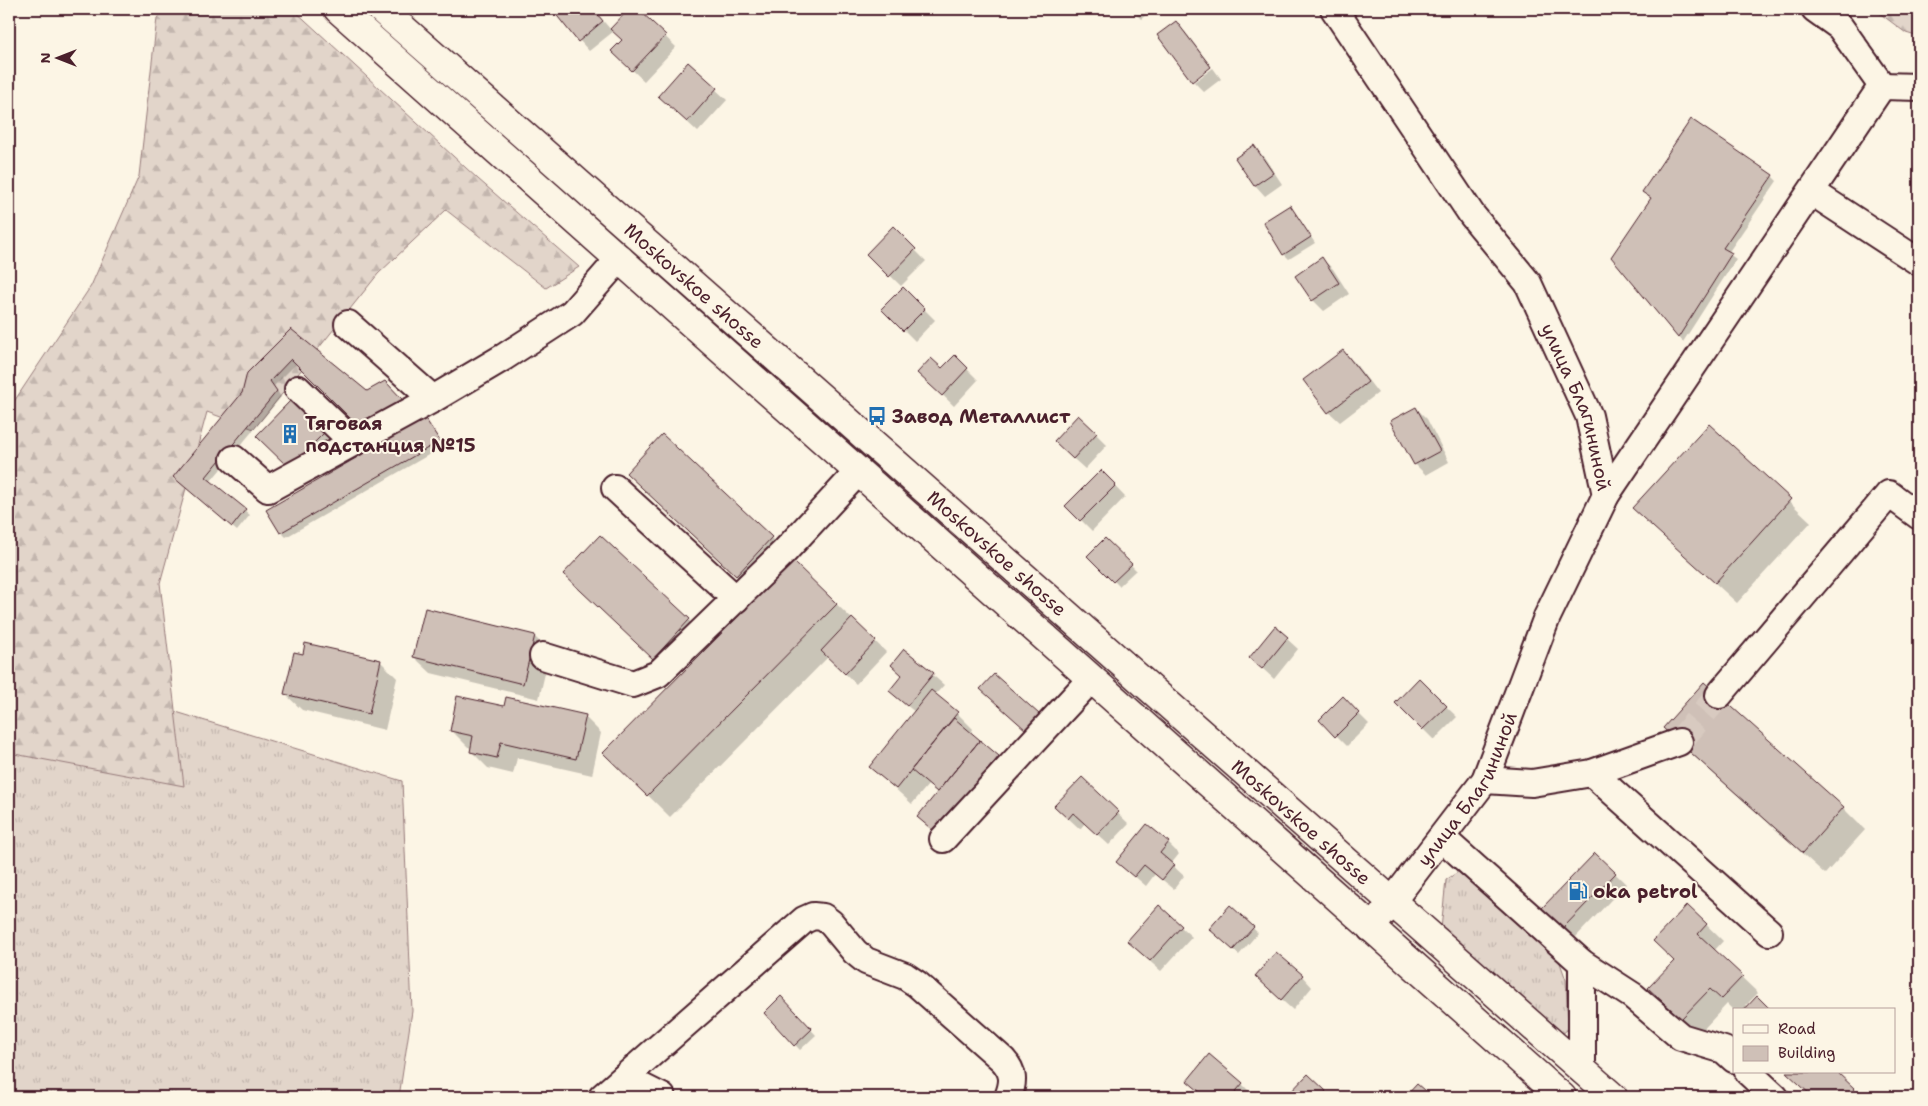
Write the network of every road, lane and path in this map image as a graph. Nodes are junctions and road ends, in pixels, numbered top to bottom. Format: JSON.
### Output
{"nodes":[{"id":1,"x":338,"y":9,"type":"edge"},
{"id":2,"x":381,"y":9,"type":"edge"},
{"id":3,"x":1334,"y":9,"type":"edge"},
{"id":4,"x":1815,"y":9,"type":"edge"},
{"id":5,"x":1882,"y":86,"type":"junction"},
{"id":6,"x":1919,"y":87,"type":"edge"},
{"id":7,"x":1812,"y":192,"type":"junction"},
{"id":8,"x":620,"y":258,"type":"junction"},
{"id":9,"x":1919,"y":262,"type":"edge"},
{"id":10,"x":348,"y":324,"type":"dead end"},
{"id":11,"x":298,"y":389,"type":"dead end"},
{"id":12,"x":432,"y":399,"type":"junction"},
{"id":13,"x":354,"y":442,"type":"junction"},
{"id":14,"x":234,"y":459,"type":"dead end"},
{"id":15,"x":859,"y":471,"type":"junction"},
{"id":16,"x":615,"y":488,"type":"dead end"},
{"id":17,"x":1606,"y":495,"type":"junction"},
{"id":18,"x":1919,"y":516,"type":"edge"},
{"id":19,"x":736,"y":598,"type":"junction"},
{"id":20,"x":543,"y":656,"type":"dead end"},
{"id":21,"x":1091,"y":679,"type":"junction"},
{"id":22,"x":1719,"y":695,"type":"tunnel mouth"},
{"id":23,"x":1679,"y":742,"type":"tunnel mouth"},
{"id":24,"x":1592,"y":773,"type":"junction"},
{"id":25,"x":1485,"y":780,"type":"junction"},
{"id":26,"x":1442,"y":838,"type":"junction"},
{"id":27,"x":943,"y":839,"type":"dead end"},
{"id":28,"x":1392,"y":903,"type":"junction"},
{"id":29,"x":1371,"y":929,"type":"junction"},
{"id":30,"x":1769,"y":932,"type":"dead end"},
{"id":31,"x":1582,"y":964,"type":"junction"},
{"id":32,"x":1733,"y":1058,"type":"edge"},
{"id":33,"x":1582,"y":1070,"type":"junction"},
{"id":34,"x":1750,"y":1074,"type":"edge"},
{"id":35,"x":624,"y":1078,"type":"junction"},
{"id":36,"x":602,"y":1097,"type":"edge"},
{"id":37,"x":662,"y":1097,"type":"edge"},
{"id":38,"x":1008,"y":1097,"type":"edge"},
{"id":39,"x":1562,"y":1097,"type":"edge"},
{"id":40,"x":1613,"y":1097,"type":"edge"},
{"id":41,"x":1775,"y":1097,"type":"edge"}],
"edges":[{"from":1,"to":8,"type":"main road","name":"Moskovskoe shosse"},
{"from":2,"to":28,"type":"main road","name":"Moskovskoe shosse"},
{"from":3,"to":17,"type":"street","name":"улица Благининой"},
{"from":4,"to":5,"type":"street"},
{"from":5,"to":6,"type":"street"},
{"from":5,"to":7,"type":"street"},
{"from":7,"to":9,"type":"street"},
{"from":7,"to":17,"type":"street"},
{"from":8,"to":12,"type":"street"},
{"from":8,"to":15,"type":"main road","name":"Moskovskoe shosse"},
{"from":10,"to":12,"type":"street"},
{"from":11,"to":13,"type":"street"},
{"from":12,"to":13,"type":"street"},
{"from":13,"to":14,"type":"street"},
{"from":15,"to":19,"type":"street"},
{"from":15,"to":21,"type":"main road","name":"Moskovskoe shosse"},
{"from":16,"to":19,"type":"street"},
{"from":17,"to":25,"type":"street","name":"улица Благининой"},
{"from":18,"to":22,"type":"street"},
{"from":19,"to":20,"type":"street"},
{"from":21,"to":27,"type":"street"},
{"from":21,"to":29,"type":"main road","name":"Moskovskoe shosse"},
{"from":23,"to":24,"type":"street"},
{"from":24,"to":25,"type":"street"},
{"from":24,"to":30,"type":"street"},
{"from":25,"to":26,"type":"street","name":"улица Благининой"},
{"from":26,"to":28,"type":"street","name":"улица Благининой"},
{"from":26,"to":31,"type":"street"},
{"from":28,"to":29,"type":"street","name":"улица Благининой"},
{"from":28,"to":33,"type":"main road","name":"Moskovskoe shosse"},
{"from":29,"to":39,"type":"main road","name":"Moskovskoe shosse"},
{"from":31,"to":32,"type":"street"},
{"from":31,"to":33,"type":"street"},
{"from":33,"to":40,"type":"main road","name":"Moskovskoe shosse"},
{"from":34,"to":41,"type":"street"},
{"from":35,"to":36,"type":"street"},
{"from":35,"to":37,"type":"street"},
{"from":35,"to":38,"type":"street"}]}
